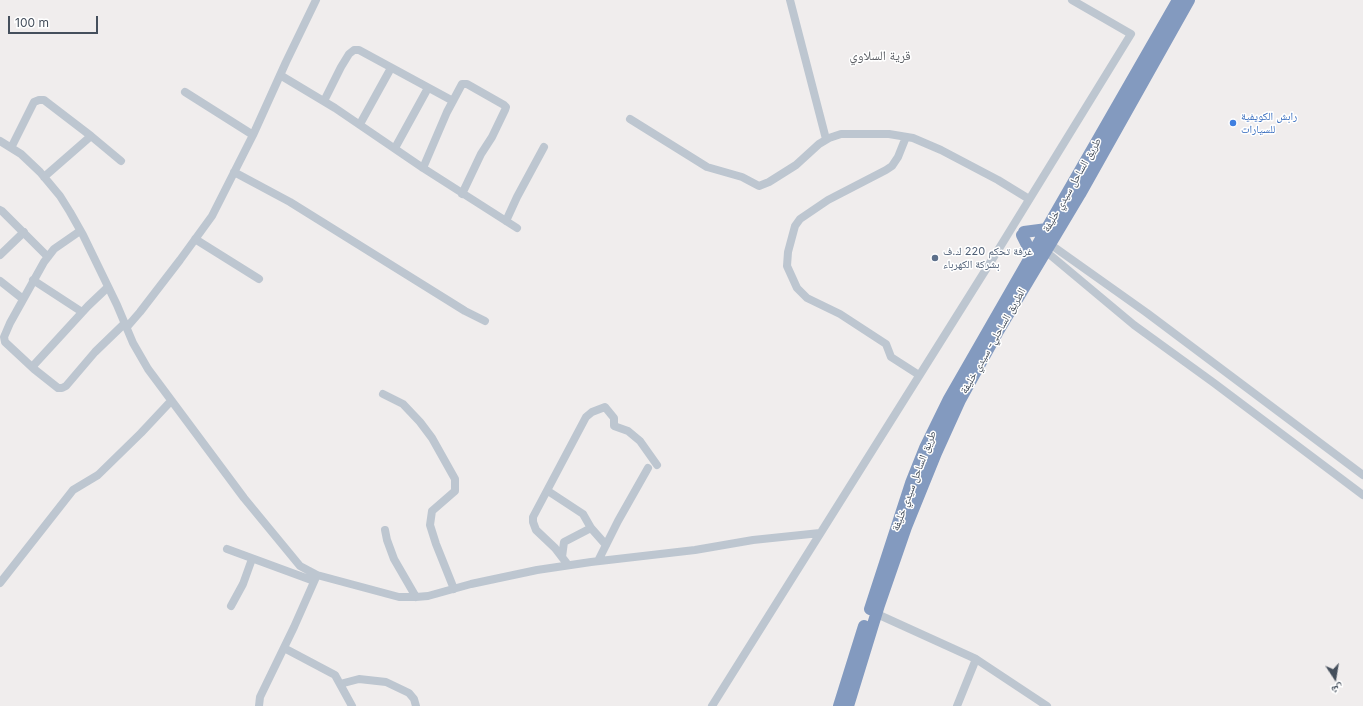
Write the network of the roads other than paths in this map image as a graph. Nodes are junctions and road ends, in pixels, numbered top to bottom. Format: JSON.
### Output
{"nodes":[{"id":1,"x":316,"y":0,"type":"edge"},
{"id":2,"x":790,"y":0,"type":"edge"},
{"id":3,"x":1072,"y":0,"type":"edge"},
{"id":4,"x":1178,"y":0,"type":"edge"},
{"id":5,"x":1190,"y":0,"type":"edge"},
{"id":6,"x":391,"y":68,"type":"junction"},
{"id":7,"x":280,"y":75,"type":"junction"},
{"id":8,"x":428,"y":88,"type":"junction"},
{"id":9,"x":186,"y":92,"type":"dead end"},
{"id":10,"x":324,"y":101,"type":"junction"},
{"id":11,"x":453,"y":101,"type":"junction"},
{"id":12,"x":630,"y":119,"type":"dead end"},
{"id":13,"x":360,"y":124,"type":"junction"},
{"id":14,"x":253,"y":135,"type":"junction"},
{"id":15,"x":91,"y":136,"type":"junction"},
{"id":16,"x":906,"y":137,"type":"junction"},
{"id":17,"x":826,"y":140,"type":"junction"},
{"id":18,"x":0,"y":141,"type":"edge"},
{"id":19,"x":544,"y":147,"type":"dead end"},
{"id":20,"x":11,"y":148,"type":"junction"},
{"id":21,"x":395,"y":148,"type":"junction"},
{"id":22,"x":121,"y":161,"type":"dead end"},
{"id":23,"x":423,"y":168,"type":"junction"},
{"id":24,"x":234,"y":172,"type":"junction"},
{"id":25,"x":44,"y":177,"type":"junction"},
{"id":26,"x":462,"y":194,"type":"junction"},
{"id":27,"x":1029,"y":200,"type":"junction"},
{"id":28,"x":0,"y":210,"type":"edge"},
{"id":29,"x":506,"y":221,"type":"junction"},
{"id":30,"x":517,"y":228,"type":"dead end"},
{"id":31,"x":80,"y":231,"type":"junction"},
{"id":32,"x":1018,"y":231,"type":"junction"},
{"id":33,"x":24,"y":232,"type":"junction"},
{"id":34,"x":195,"y":239,"type":"junction"},
{"id":35,"x":1044,"y":242,"type":"junction"},
{"id":36,"x":0,"y":255,"type":"edge"},
{"id":37,"x":48,"y":257,"type":"junction"},
{"id":38,"x":1029,"y":258,"type":"junction"},
{"id":39,"x":259,"y":278,"type":"dead end"},
{"id":40,"x":33,"y":280,"type":"junction"},
{"id":41,"x":0,"y":281,"type":"edge"},
{"id":42,"x":108,"y":287,"type":"junction"},
{"id":43,"x":23,"y":299,"type":"junction"},
{"id":44,"x":82,"y":312,"type":"junction"},
{"id":45,"x":485,"y":321,"type":"dead end"},
{"id":46,"x":126,"y":325,"type":"junction"},
{"id":47,"x":32,"y":367,"type":"junction"},
{"id":48,"x":919,"y":375,"type":"junction"},
{"id":49,"x":382,"y":394,"type":"dead end"},
{"id":50,"x":170,"y":401,"type":"junction"},
{"id":51,"x":657,"y":465,"type":"dead end"},
{"id":52,"x":648,"y":468,"type":"dead end"},
{"id":53,"x":1363,"y":475,"type":"edge"},
{"id":54,"x":548,"y":491,"type":"junction"},
{"id":55,"x":1363,"y":495,"type":"edge"},
{"id":56,"x":592,"y":528,"type":"junction"},
{"id":57,"x":385,"y":530,"type":"dead end"},
{"id":58,"x":820,"y":533,"type":"junction"},
{"id":59,"x":606,"y":545,"type":"junction"},
{"id":60,"x":228,"y":550,"type":"dead end"},
{"id":61,"x":562,"y":557,"type":"junction"},
{"id":62,"x":252,"y":559,"type":"junction"},
{"id":63,"x":598,"y":561,"type":"junction"},
{"id":64,"x":568,"y":565,"type":"junction"},
{"id":65,"x":316,"y":578,"type":"junction"},
{"id":66,"x":0,"y":584,"type":"edge"},
{"id":67,"x":454,"y":589,"type":"junction"},
{"id":68,"x":416,"y":597,"type":"junction"},
{"id":69,"x":231,"y":606,"type":"dead end"},
{"id":70,"x":877,"y":614,"type":"junction"},
{"id":71,"x":284,"y":648,"type":"junction"},
{"id":72,"x":976,"y":659,"type":"junction"},
{"id":73,"x":340,"y":684,"type":"junction"},
{"id":74,"x":259,"y":706,"type":"edge"},
{"id":75,"x":352,"y":706,"type":"edge"},
{"id":76,"x":416,"y":706,"type":"edge"},
{"id":77,"x":712,"y":706,"type":"edge"},
{"id":78,"x":839,"y":706,"type":"edge"},
{"id":79,"x":848,"y":706,"type":"edge"},
{"id":80,"x":957,"y":706,"type":"edge"},
{"id":81,"x":1047,"y":706,"type":"edge"}],
"edges":[{"from":1,"to":7,"type":"street"},
{"from":2,"to":17,"type":"street"},
{"from":3,"to":27,"type":"street"},
{"from":4,"to":35,"type":"highway","name":"طريق الساحل سيدي خليفة"},
{"from":5,"to":35,"type":"highway","name":"الطريق الساحلي- سيدي خليفة"},
{"from":6,"to":8,"type":"street"},
{"from":6,"to":10,"type":"street"},
{"from":6,"to":13,"type":"street"},
{"from":7,"to":10,"type":"street"},
{"from":7,"to":14,"type":"street"},
{"from":8,"to":11,"type":"street"},
{"from":8,"to":21,"type":"street"},
{"from":9,"to":14,"type":"street"},
{"from":10,"to":13,"type":"street"},
{"from":11,"to":23,"type":"street"},
{"from":11,"to":26,"type":"street"},
{"from":12,"to":17,"type":"street"},
{"from":13,"to":21,"type":"street"},
{"from":14,"to":24,"type":"street"},
{"from":15,"to":20,"type":"street"},
{"from":15,"to":22,"type":"street"},
{"from":15,"to":25,"type":"street"},
{"from":16,"to":17,"type":"street"},
{"from":16,"to":27,"type":"street"},
{"from":16,"to":48,"type":"street"},
{"from":18,"to":20,"type":"street"},
{"from":19,"to":29,"type":"street"},
{"from":20,"to":25,"type":"street"},
{"from":21,"to":23,"type":"street"},
{"from":23,"to":26,"type":"street"},
{"from":24,"to":34,"type":"street"},
{"from":24,"to":45,"type":"street"},
{"from":25,"to":31,"type":"street"},
{"from":26,"to":29,"type":"street"},
{"from":27,"to":32,"type":"street"},
{"from":28,"to":33,"type":"street"},
{"from":29,"to":30,"type":"street"},
{"from":31,"to":37,"type":"street"},
{"from":31,"to":42,"type":"street"},
{"from":32,"to":35,"type":"highway"},
{"from":32,"to":35,"type":"street"},
{"from":32,"to":38,"type":"highway"},
{"from":32,"to":48,"type":"street"},
{"from":33,"to":36,"type":"street"},
{"from":33,"to":37,"type":"street"},
{"from":34,"to":39,"type":"street"},
{"from":34,"to":46,"type":"street"},
{"from":35,"to":38,"type":"highway","name":"طريق الساحل سيدي خليفة"},
{"from":35,"to":53,"type":"street"},
{"from":35,"to":55,"type":"street"},
{"from":35,"to":70,"type":"highway","name":"الطريق الساحلي- سيدي خليفة"},
{"from":37,"to":40,"type":"street"},
{"from":38,"to":78,"type":"highway","name":"طريق الساحل سيدي خليفة"},
{"from":40,"to":43,"type":"street"},
{"from":40,"to":44,"type":"street"},
{"from":41,"to":43,"type":"street"},
{"from":42,"to":44,"type":"street"},
{"from":42,"to":46,"type":"street"},
{"from":43,"to":47,"type":"street"},
{"from":44,"to":47,"type":"street"},
{"from":46,"to":47,"type":"street"},
{"from":46,"to":50,"type":"street"},
{"from":48,"to":58,"type":"street"},
{"from":49,"to":67,"type":"street"},
{"from":50,"to":65,"type":"street"},
{"from":50,"to":66,"type":"street"},
{"from":51,"to":54,"type":"street"},
{"from":52,"to":59,"type":"street"},
{"from":54,"to":56,"type":"street"},
{"from":54,"to":61,"type":"street"},
{"from":56,"to":59,"type":"street"},
{"from":56,"to":61,"type":"street"},
{"from":57,"to":68,"type":"street"},
{"from":58,"to":63,"type":"street"},
{"from":58,"to":77,"type":"street"},
{"from":59,"to":63,"type":"street"},
{"from":60,"to":62,"type":"street"},
{"from":61,"to":64,"type":"street"},
{"from":62,"to":65,"type":"street"},
{"from":62,"to":69,"type":"street"},
{"from":63,"to":64,"type":"street"},
{"from":64,"to":67,"type":"street"},
{"from":65,"to":68,"type":"street"},
{"from":65,"to":71,"type":"street"},
{"from":67,"to":68,"type":"street"},
{"from":70,"to":72,"type":"street"},
{"from":70,"to":79,"type":"highway","name":"الطريق الساحلي- سيدي خليفة"},
{"from":71,"to":73,"type":"street"},
{"from":71,"to":74,"type":"street"},
{"from":72,"to":80,"type":"street"},
{"from":72,"to":81,"type":"street"},
{"from":73,"to":75,"type":"street"},
{"from":73,"to":76,"type":"street"}]}
